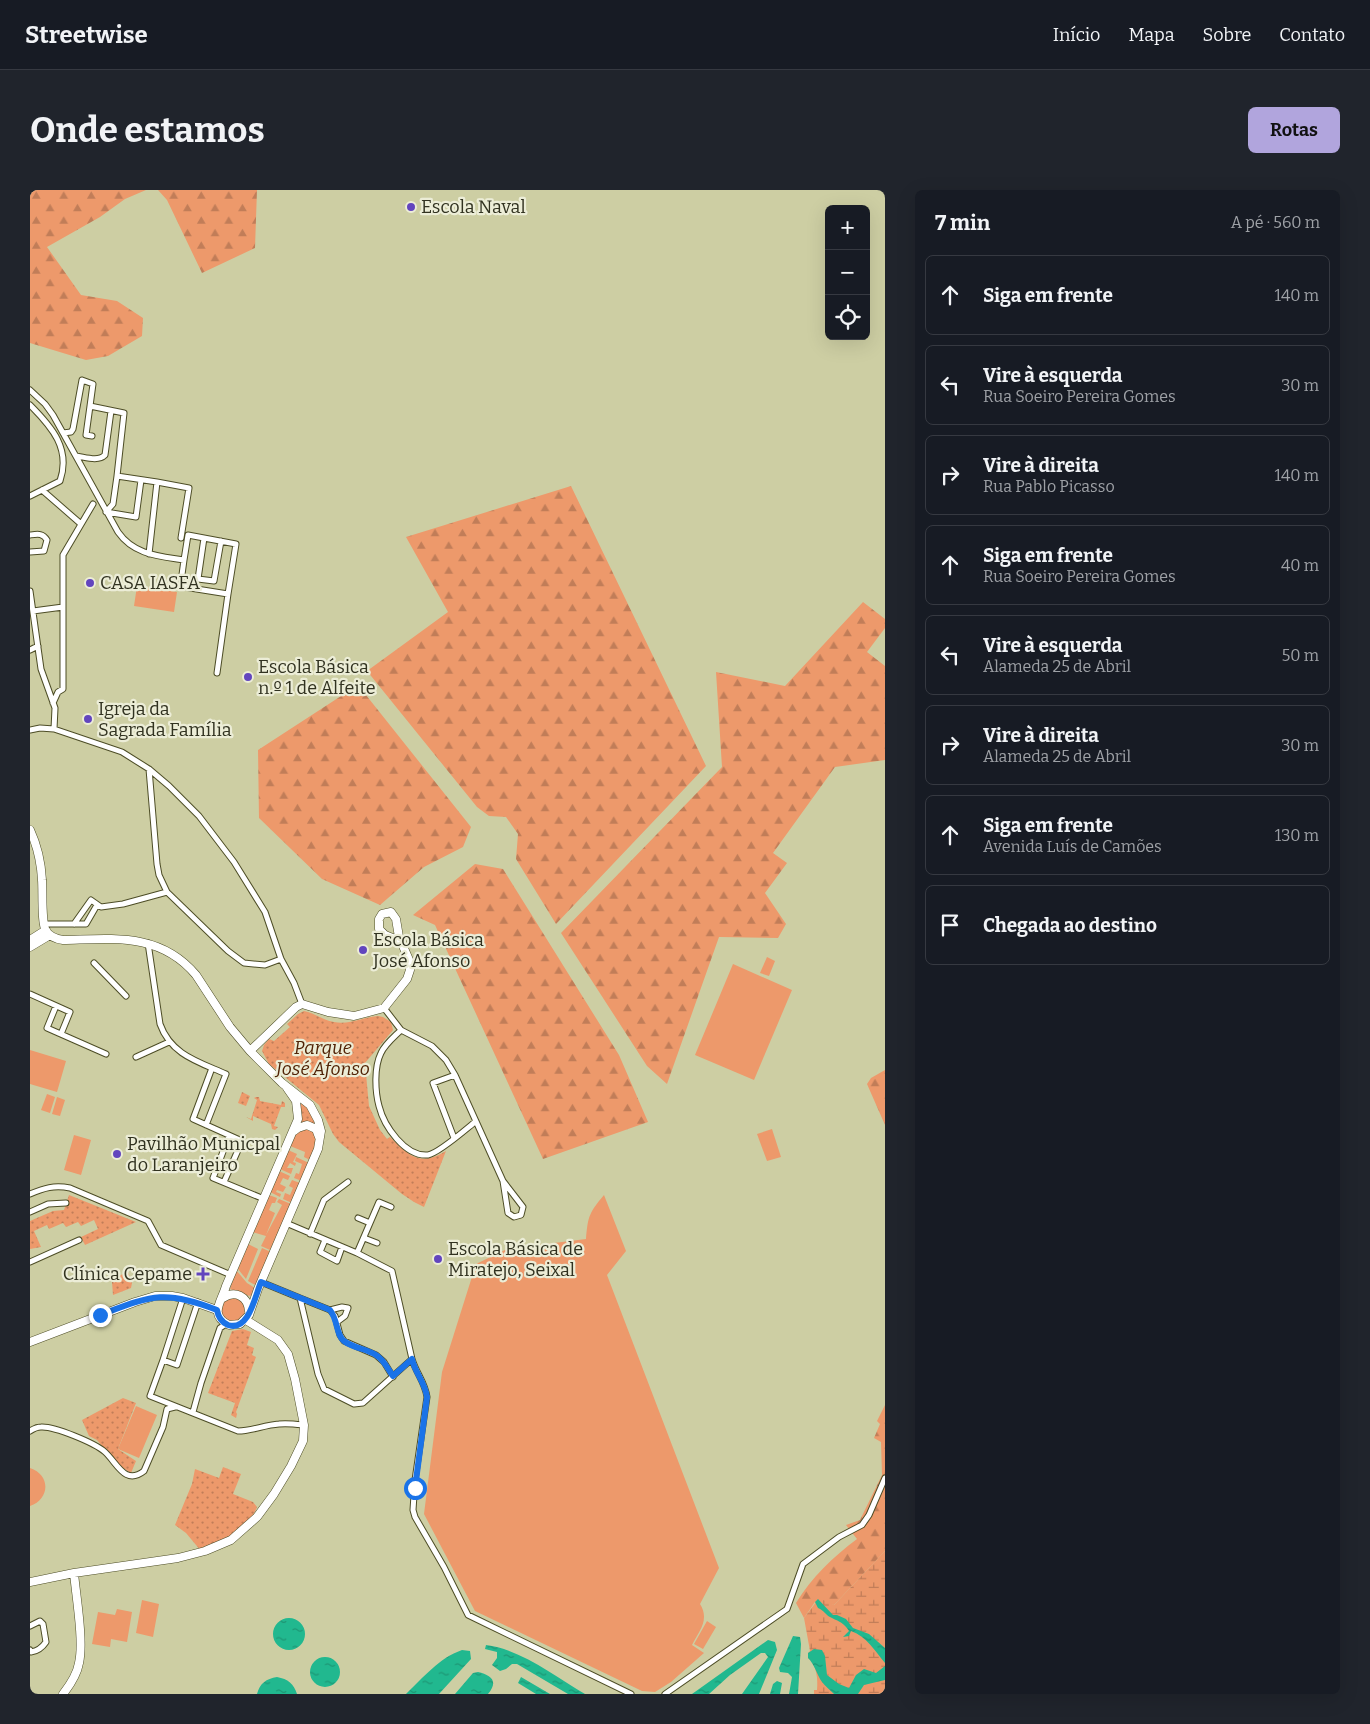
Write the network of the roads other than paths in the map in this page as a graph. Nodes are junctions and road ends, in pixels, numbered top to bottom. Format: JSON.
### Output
{"nodes":[{"id":1,"x":30,"y":390,"type":"edge"},
{"id":2,"x":30,"y":405,"type":"edge"},
{"id":3,"x":90,"y":406,"type":"junction"},
{"id":4,"x":111,"y":411,"type":"junction"},
{"id":5,"x":63,"y":433,"type":"junction"},
{"id":6,"x":92,"y":436,"type":"dead end"},
{"id":7,"x":76,"y":456,"type":"junction"},
{"id":8,"x":117,"y":476,"type":"junction"},
{"id":9,"x":141,"y":480,"type":"junction"},
{"id":10,"x":157,"y":482,"type":"junction"},
{"id":11,"x":42,"y":490,"type":"junction"},
{"id":12,"x":30,"y":496,"type":"edge"},
{"id":13,"x":93,"y":504,"type":"dead end"},
{"id":14,"x":106,"y":512,"type":"junction"},
{"id":15,"x":81,"y":524,"type":"junction"},
{"id":16,"x":30,"y":536,"type":"edge"},
{"id":17,"x":181,"y":538,"type":"dead end"},
{"id":18,"x":204,"y":538,"type":"junction"},
{"id":19,"x":221,"y":541,"type":"junction"},
{"id":20,"x":30,"y":552,"type":"edge"},
{"id":21,"x":149,"y":554,"type":"junction"},
{"id":22,"x":184,"y":560,"type":"junction"},
{"id":23,"x":30,"y":591,"type":"edge"},
{"id":24,"x":228,"y":594,"type":"junction"},
{"id":25,"x":31,"y":598,"type":"edge"},
{"id":26,"x":63,"y":606,"type":"junction"},
{"id":27,"x":33,"y":611,"type":"junction"},
{"id":28,"x":38,"y":646,"type":"junction"},
{"id":29,"x":30,"y":650,"type":"edge"},
{"id":30,"x":217,"y":673,"type":"dead end"},
{"id":31,"x":53,"y":703,"type":"junction"},
{"id":32,"x":56,"y":729,"type":"junction"},
{"id":33,"x":30,"y":730,"type":"edge"},
{"id":34,"x":148,"y":769,"type":"junction"},
{"id":35,"x":30,"y":830,"type":"edge"},
{"id":36,"x":167,"y":892,"type":"junction"},
{"id":37,"x":97,"y":905,"type":"junction"},
{"id":38,"x":74,"y":924,"type":"junction"},
{"id":39,"x":47,"y":930,"type":"junction"},
{"id":40,"x":30,"y":940,"type":"edge"},
{"id":41,"x":402,"y":942,"type":"dead end"},
{"id":42,"x":148,"y":943,"type":"junction"},
{"id":43,"x":30,"y":947,"type":"edge"},
{"id":44,"x":281,"y":958,"type":"junction"},
{"id":45,"x":94,"y":963,"type":"dead end"},
{"id":46,"x":30,"y":994,"type":"edge"},
{"id":47,"x":126,"y":996,"type":"dead end"},
{"id":48,"x":302,"y":1004,"type":"junction"},
{"id":49,"x":56,"y":1006,"type":"junction"},
{"id":50,"x":384,"y":1008,"type":"junction"},
{"id":51,"x":401,"y":1030,"type":"junction"},
{"id":52,"x":61,"y":1034,"type":"junction"},
{"id":53,"x":170,"y":1042,"type":"junction"},
{"id":54,"x":250,"y":1051,"type":"junction"},
{"id":55,"x":106,"y":1054,"type":"dead end"},
{"id":56,"x":136,"y":1057,"type":"dead end"},
{"id":57,"x":212,"y":1068,"type":"junction"},
{"id":58,"x":455,"y":1075,"type":"junction"},
{"id":59,"x":287,"y":1088,"type":"junction"},
{"id":60,"x":475,"y":1122,"type":"junction"},
{"id":61,"x":206,"y":1124,"type":"junction"},
{"id":62,"x":293,"y":1133,"type":"junction"},
{"id":63,"x":230,"y":1136,"type":"junction"},
{"id":64,"x":454,"y":1138,"type":"junction"},
{"id":65,"x":320,"y":1141,"type":"junction"},
{"id":66,"x":503,"y":1181,"type":"junction"},
{"id":67,"x":224,"y":1182,"type":"junction"},
{"id":68,"x":348,"y":1182,"type":"dead end"},
{"id":69,"x":30,"y":1194,"type":"edge"},
{"id":70,"x":264,"y":1199,"type":"junction"},
{"id":71,"x":66,"y":1203,"type":"dead end"},
{"id":72,"x":391,"y":1207,"type":"dead end"},
{"id":73,"x":30,"y":1212,"type":"edge"},
{"id":74,"x":358,"y":1218,"type":"dead end"},
{"id":75,"x":286,"y":1223,"type":"junction"},
{"id":76,"x":370,"y":1223,"type":"junction"},
{"id":77,"x":310,"y":1234,"type":"junction"},
{"id":78,"x":364,"y":1238,"type":"junction"},
{"id":79,"x":79,"y":1240,"type":"dead end"},
{"id":80,"x":325,"y":1240,"type":"junction"},
{"id":81,"x":378,"y":1243,"type":"dead end"},
{"id":82,"x":342,"y":1247,"type":"junction"},
{"id":83,"x":358,"y":1254,"type":"junction"},
{"id":84,"x":30,"y":1262,"type":"edge"},
{"id":85,"x":231,"y":1275,"type":"junction"},
{"id":86,"x":261,"y":1282,"type":"junction"},
{"id":87,"x":183,"y":1298,"type":"junction"},
{"id":88,"x":223,"y":1298,"type":"junction"},
{"id":89,"x":300,"y":1298,"type":"junction"},
{"id":90,"x":198,"y":1302,"type":"junction"},
{"id":91,"x":217,"y":1310,"type":"junction"},
{"id":92,"x":330,"y":1310,"type":"junction"},
{"id":93,"x":249,"y":1311,"type":"junction"},
{"id":94,"x":246,"y":1320,"type":"junction"},
{"id":95,"x":337,"y":1322,"type":"junction"},
{"id":96,"x":226,"y":1324,"type":"junction"},
{"id":97,"x":30,"y":1342,"type":"edge"},
{"id":98,"x":412,"y":1359,"type":"junction"},
{"id":99,"x":163,"y":1360,"type":"junction"},
{"id":100,"x":393,"y":1376,"type":"junction"},
{"id":101,"x":175,"y":1407,"type":"junction"},
{"id":102,"x":193,"y":1412,"type":"junction"},
{"id":103,"x":304,"y":1425,"type":"junction"},
{"id":104,"x":30,"y":1431,"type":"edge"},
{"id":105,"x":885,"y":1478,"type":"edge"},
{"id":106,"x":74,"y":1573,"type":"junction"},
{"id":107,"x":30,"y":1582,"type":"edge"},
{"id":108,"x":30,"y":1626,"type":"edge"},
{"id":109,"x":30,"y":1650,"type":"edge"},
{"id":110,"x":62,"y":1694,"type":"edge"},
{"id":111,"x":631,"y":1694,"type":"edge"},
{"id":112,"x":665,"y":1694,"type":"edge"}],
"edges":[{"from":1,"to":5,"type":"street"},
{"from":2,"to":11,"type":"street"},
{"from":3,"to":4,"type":"street"},
{"from":3,"to":5,"type":"street"},
{"from":3,"to":6,"type":"street"},
{"from":4,"to":7,"type":"street"},
{"from":4,"to":8,"type":"street"},
{"from":5,"to":7,"type":"street"},
{"from":7,"to":14,"type":"street"},
{"from":8,"to":9,"type":"street"},
{"from":8,"to":14,"type":"street"},
{"from":9,"to":10,"type":"street"},
{"from":9,"to":14,"type":"street"},
{"from":10,"to":17,"type":"street"},
{"from":10,"to":21,"type":"street"},
{"from":11,"to":12,"type":"street"},
{"from":11,"to":15,"type":"street"},
{"from":13,"to":15,"type":"street"},
{"from":14,"to":21,"type":"street"},
{"from":15,"to":26,"type":"street"},
{"from":16,"to":20,"type":"street"},
{"from":18,"to":19,"type":"street"},
{"from":18,"to":19,"type":"street"},
{"from":18,"to":22,"type":"street"},
{"from":19,"to":24,"type":"street"},
{"from":21,"to":22,"type":"street"},
{"from":22,"to":24,"type":"street"},
{"from":23,"to":25,"type":"street"},
{"from":24,"to":30,"type":"street"},
{"from":25,"to":27,"type":"street"},
{"from":26,"to":27,"type":"street"},
{"from":26,"to":31,"type":"street"},
{"from":27,"to":28,"type":"street"},
{"from":28,"to":29,"type":"street"},
{"from":28,"to":31,"type":"street"},
{"from":31,"to":32,"type":"street"},
{"from":32,"to":33,"type":"street"},
{"from":32,"to":34,"type":"street"},
{"from":34,"to":36,"type":"street"},
{"from":34,"to":44,"type":"street"},
{"from":35,"to":39,"type":"main road"},
{"from":36,"to":37,"type":"street"},
{"from":36,"to":44,"type":"street"},
{"from":37,"to":38,"type":"street"},
{"from":37,"to":38,"type":"street"},
{"from":38,"to":39,"type":"street"},
{"from":39,"to":40,"type":"main road"},
{"from":39,"to":42,"type":"main road"},
{"from":39,"to":43,"type":"main road"},
{"from":41,"to":50,"type":"main road"},
{"from":42,"to":53,"type":"street"},
{"from":42,"to":54,"type":"main road"},
{"from":44,"to":48,"type":"street"},
{"from":45,"to":47,"type":"street"},
{"from":46,"to":49,"type":"street"},
{"from":48,"to":50,"type":"main road"},
{"from":48,"to":54,"type":"main road"},
{"from":49,"to":52,"type":"street"},
{"from":49,"to":52,"type":"street"},
{"from":50,"to":51,"type":"street"},
{"from":51,"to":58,"type":"street"},
{"from":51,"to":64,"type":"street"},
{"from":52,"to":55,"type":"street"},
{"from":53,"to":56,"type":"street"},
{"from":53,"to":57,"type":"street"},
{"from":54,"to":59,"type":"main road"},
{"from":57,"to":61,"type":"street"},
{"from":57,"to":61,"type":"street"},
{"from":58,"to":60,"type":"street"},
{"from":58,"to":64,"type":"street"},
{"from":59,"to":62,"type":"main road"},
{"from":59,"to":65,"type":"main road"},
{"from":60,"to":64,"type":"street"},
{"from":60,"to":66,"type":"street"},
{"from":61,"to":63,"type":"street"},
{"from":62,"to":65,"type":"main road"},
{"from":62,"to":70,"type":"main road"},
{"from":63,"to":67,"type":"street"},
{"from":63,"to":67,"type":"street"},
{"from":65,"to":75,"type":"main road"},
{"from":66,"to":66,"type":"street"},
{"from":67,"to":70,"type":"street"},
{"from":68,"to":77,"type":"street"},
{"from":69,"to":85,"type":"street"},
{"from":70,"to":85,"type":"main road"},
{"from":71,"to":73,"type":"street"},
{"from":72,"to":76,"type":"street"},
{"from":74,"to":76,"type":"street"},
{"from":75,"to":77,"type":"street"},
{"from":75,"to":86,"type":"main road"},
{"from":76,"to":78,"type":"street"},
{"from":77,"to":80,"type":"street"},
{"from":78,"to":81,"type":"street"},
{"from":78,"to":83,"type":"street"},
{"from":79,"to":84,"type":"street"},
{"from":80,"to":82,"type":"street"},
{"from":80,"to":82,"type":"street"},
{"from":82,"to":83,"type":"street"},
{"from":83,"to":98,"type":"street"},
{"from":85,"to":88,"type":"main road"},
{"from":86,"to":89,"type":"street"},
{"from":86,"to":93,"type":"main road"},
{"from":87,"to":90,"type":"main road"},
{"from":87,"to":97,"type":"main road"},
{"from":87,"to":99,"type":"street"},
{"from":88,"to":91,"type":"main road"},
{"from":88,"to":93,"type":"main road"},
{"from":89,"to":92,"type":"street"},
{"from":89,"to":100,"type":"street"},
{"from":90,"to":91,"type":"main road"},
{"from":90,"to":99,"type":"street"},
{"from":91,"to":96,"type":"main road"},
{"from":92,"to":95,"type":"street"},
{"from":92,"to":95,"type":"street"},
{"from":93,"to":94,"type":"main road"},
{"from":94,"to":96,"type":"main road"},
{"from":94,"to":103,"type":"main road"},
{"from":95,"to":100,"type":"street"},
{"from":96,"to":102,"type":"street"},
{"from":98,"to":100,"type":"street"},
{"from":98,"to":111,"type":"street"},
{"from":99,"to":101,"type":"street"},
{"from":101,"to":102,"type":"street"},
{"from":101,"to":104,"type":"street"},
{"from":102,"to":103,"type":"street"},
{"from":103,"to":106,"type":"main road"},
{"from":105,"to":112,"type":"street"},
{"from":106,"to":107,"type":"main road"},
{"from":106,"to":110,"type":"main road"},
{"from":108,"to":109,"type":"street"}]}
